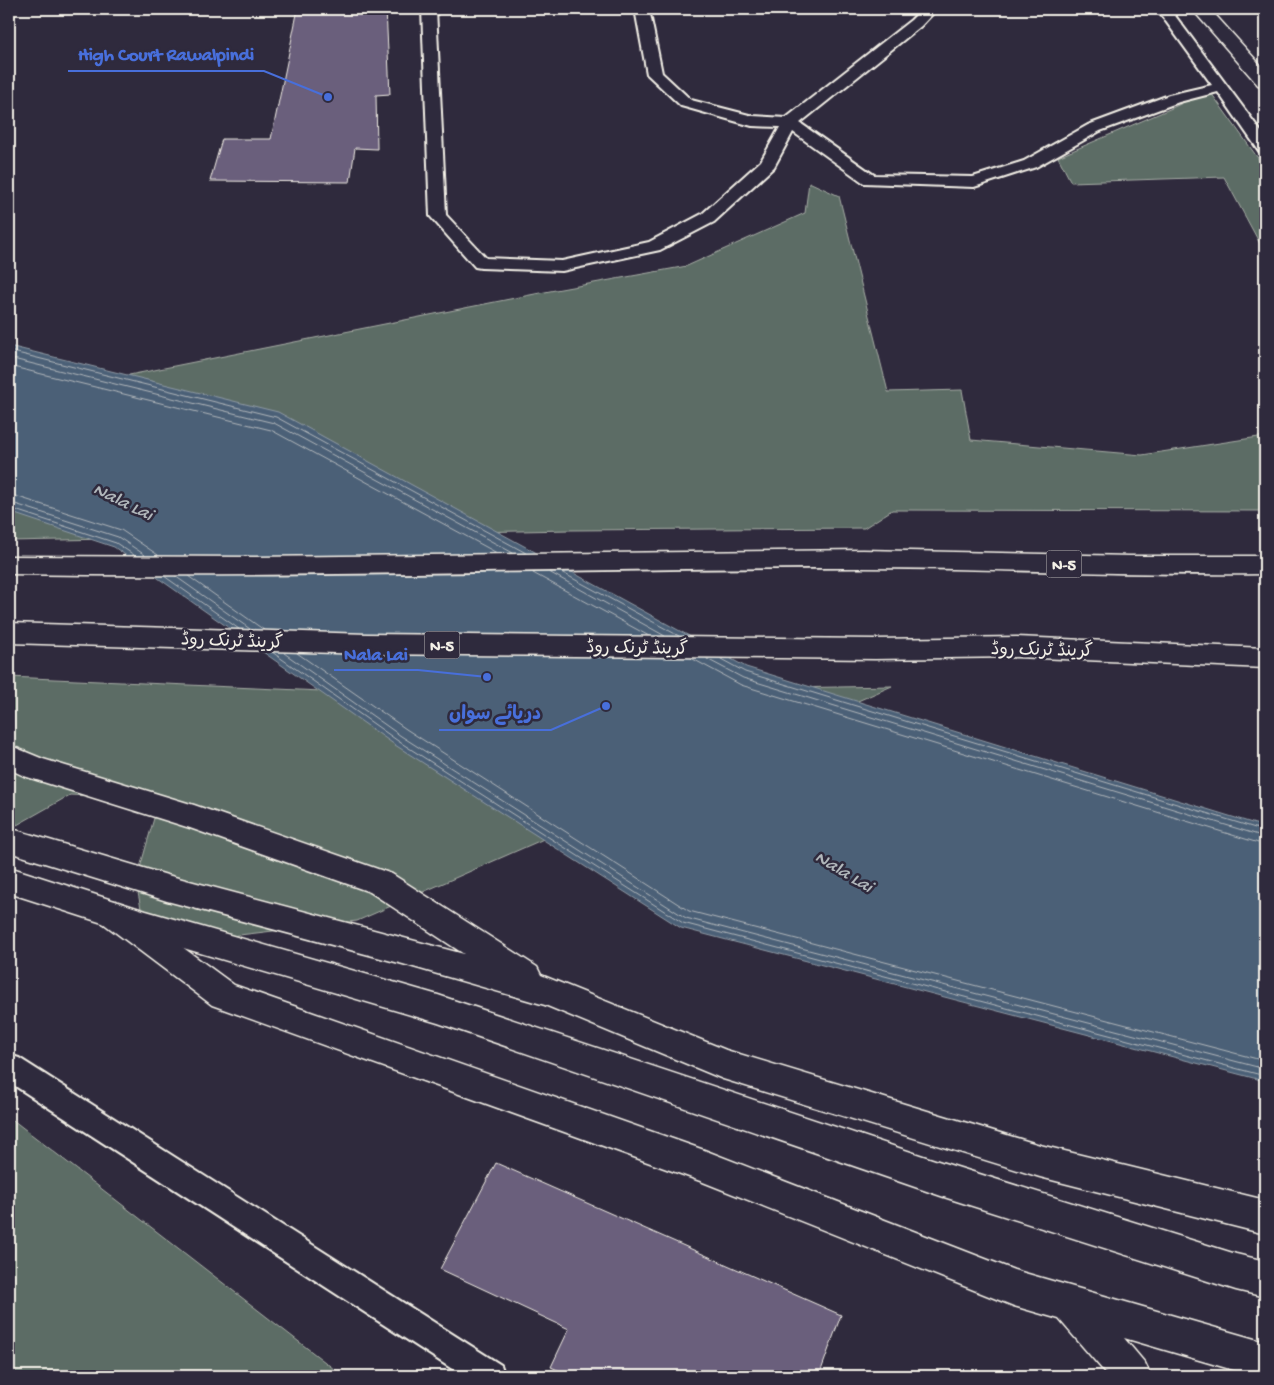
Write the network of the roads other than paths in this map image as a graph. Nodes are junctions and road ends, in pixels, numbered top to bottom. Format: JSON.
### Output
{"nodes":[{"id":1,"x":429,"y":9,"type":"edge"},
{"id":2,"x":642,"y":9,"type":"edge"},
{"id":3,"x":930,"y":9,"type":"edge"},
{"id":4,"x":1161,"y":9,"type":"edge"},
{"id":5,"x":1201,"y":9,"type":"edge"},
{"id":6,"x":1265,"y":81,"type":"edge"},
{"id":7,"x":1222,"y":87,"type":"junction"},
{"id":8,"x":790,"y":123,"type":"junction"},
{"id":9,"x":1265,"y":148,"type":"edge"},
{"id":10,"x":9,"y":565,"type":"edge"},
{"id":11,"x":1265,"y":565,"type":"edge"},
{"id":12,"x":9,"y":633,"type":"edge"},
{"id":13,"x":1265,"y":658,"type":"edge"},
{"id":14,"x":9,"y":756,"type":"edge"},
{"id":15,"x":9,"y":840,"type":"edge"},
{"id":16,"x":9,"y":880,"type":"edge"},
{"id":17,"x":113,"y":913,"type":"junction"},
{"id":18,"x":550,"y":992,"type":"junction"},
{"id":19,"x":9,"y":1067,"type":"edge"},
{"id":20,"x":1265,"y":1216,"type":"edge"},
{"id":21,"x":1265,"y":1279,"type":"edge"},
{"id":22,"x":1070,"y":1304,"type":"junction"},
{"id":23,"x":1265,"y":1361,"type":"edge"},
{"id":24,"x":490,"y":1376,"type":"edge"},
{"id":25,"x":1132,"y":1376,"type":"edge"}],
"edges":[{"from":1,"to":8,"type":"lane"},
{"from":2,"to":8,"type":"lane"},
{"from":3,"to":8,"type":"lane"},
{"from":4,"to":7,"type":"lane"},
{"from":5,"to":6,"type":"main road"},
{"from":7,"to":8,"type":"lane"},
{"from":7,"to":9,"type":"lane"},
{"from":10,"to":11,"type":"main road","number":"N-5"},
{"from":12,"to":13,"type":"main road","name":"گرینڈ ٹرنک روڈ","number":"N-5"},
{"from":14,"to":18,"type":"main road"},
{"from":15,"to":18,"type":"main road"},
{"from":16,"to":17,"type":"main road"},
{"from":17,"to":21,"type":"main road"},
{"from":17,"to":22,"type":"main road"},
{"from":18,"to":20,"type":"main road"},
{"from":19,"to":24,"type":"lane"},
{"from":22,"to":23,"type":"main road"},
{"from":22,"to":25,"type":"main road"}]}
